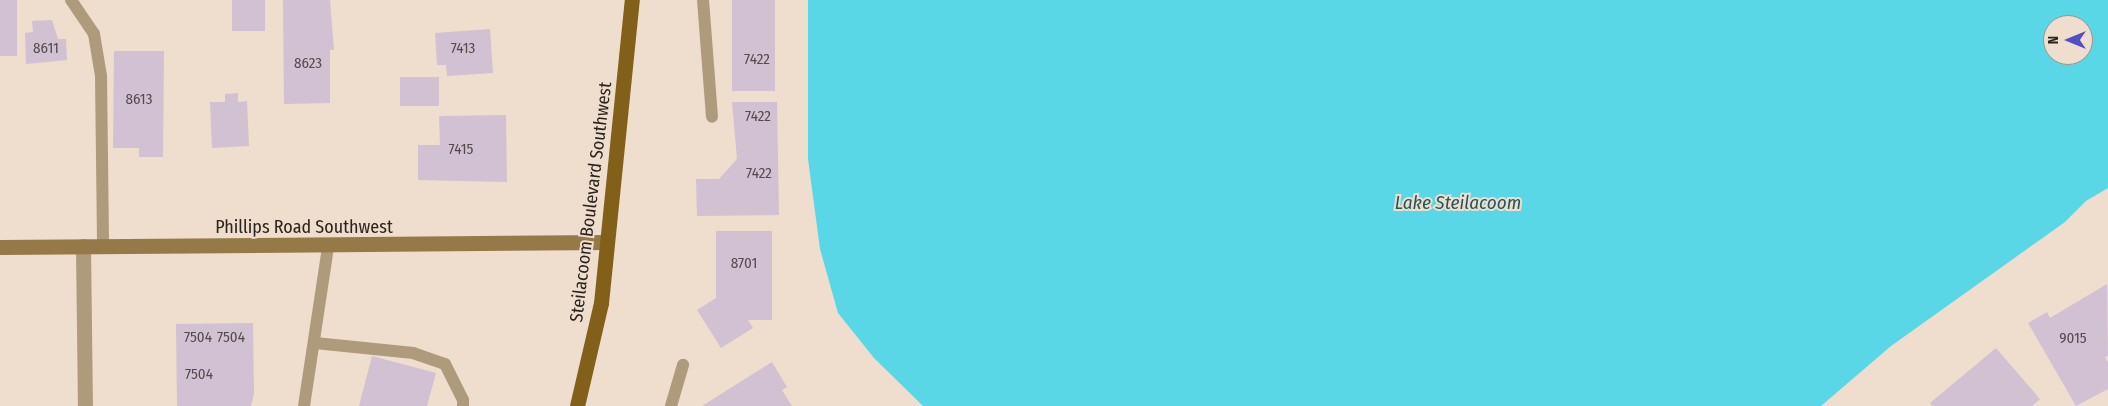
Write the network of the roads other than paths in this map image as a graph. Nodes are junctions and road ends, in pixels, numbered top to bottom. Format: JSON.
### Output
{"nodes":[{"id":1,"x":72,"y":0,"type":"edge"},
{"id":2,"x":632,"y":0,"type":"edge"},
{"id":3,"x":703,"y":0,"type":"edge"},
{"id":4,"x":712,"y":117,"type":"dead end"},
{"id":5,"x":607,"y":242,"type":"junction"},
{"id":6,"x":82,"y":246,"type":"junction"},
{"id":7,"x":103,"y":246,"type":"junction"},
{"id":8,"x":0,"y":247,"type":"edge"},
{"id":9,"x":328,"y":247,"type":"junction"},
{"id":10,"x":316,"y":343,"type":"junction"},
{"id":11,"x":684,"y":365,"type":"dead end"},
{"id":12,"x":85,"y":406,"type":"edge"},
{"id":13,"x":304,"y":406,"type":"edge"},
{"id":14,"x":463,"y":406,"type":"edge"},
{"id":15,"x":577,"y":406,"type":"edge"},
{"id":16,"x":671,"y":406,"type":"edge"}],
"edges":[{"from":1,"to":7,"type":"lane"},
{"from":2,"to":5,"type":"main road","name":"Steilacoom Boulevard Southwest"},
{"from":3,"to":4,"type":"lane"},
{"from":5,"to":9,"type":"street","name":"Phillips Road Southwest"},
{"from":5,"to":15,"type":"main road","name":"Steilacoom Boulevard Southwest"},
{"from":6,"to":7,"type":"street","name":"Phillips Road Southwest"},
{"from":6,"to":8,"type":"street","name":"Phillips Road Southwest"},
{"from":6,"to":12,"type":"street"},
{"from":7,"to":9,"type":"street","name":"Phillips Road Southwest"},
{"from":9,"to":10,"type":"lane"},
{"from":10,"to":13,"type":"lane"},
{"from":10,"to":14,"type":"lane"},
{"from":11,"to":16,"type":"lane"}]}
